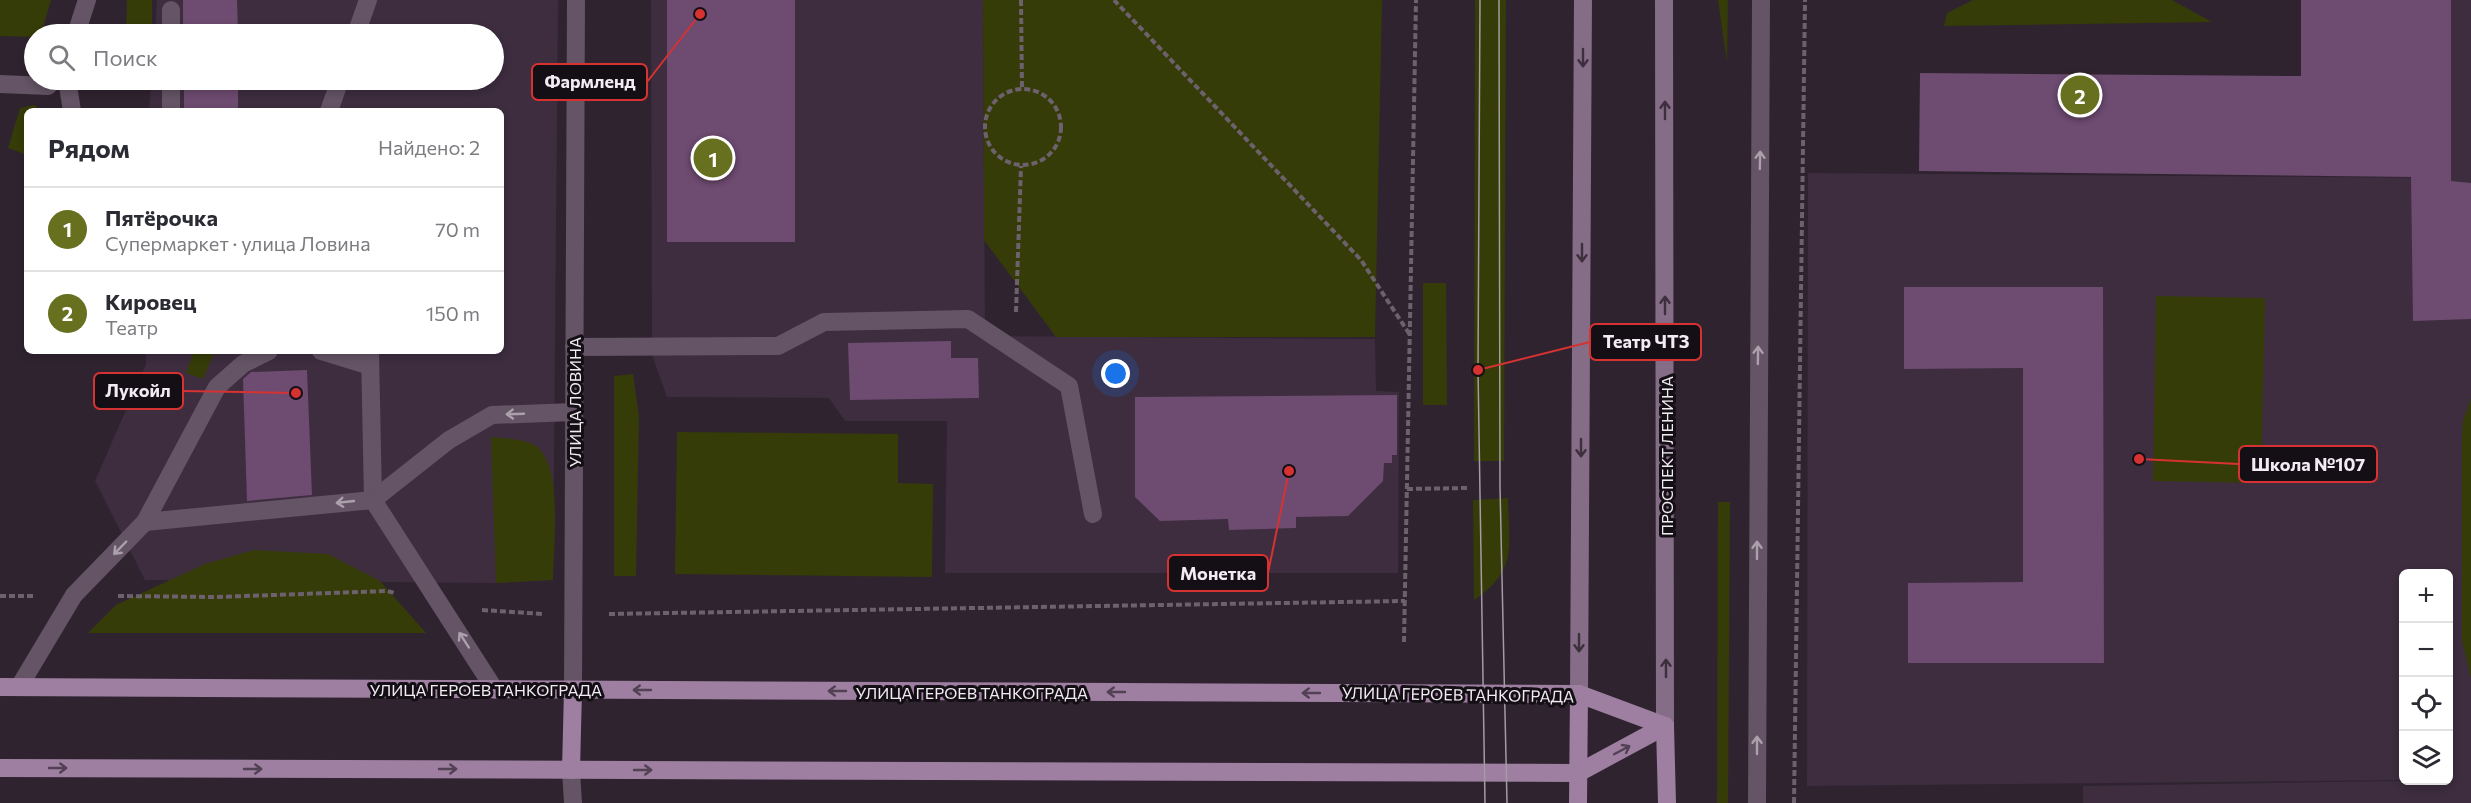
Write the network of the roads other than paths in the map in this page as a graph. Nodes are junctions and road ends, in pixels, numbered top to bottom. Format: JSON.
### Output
{"nodes":[{"id":1,"x":87,"y":0,"type":"edge"},
{"id":2,"x":368,"y":0,"type":"edge"},
{"id":3,"x":576,"y":0,"type":"edge"},
{"id":4,"x":1583,"y":0,"type":"edge"},
{"id":5,"x":1664,"y":0,"type":"edge"},
{"id":6,"x":1761,"y":0,"type":"edge"},
{"id":7,"x":171,"y":10,"type":"dead end"},
{"id":8,"x":79,"y":24,"type":"edge"},
{"id":9,"x":171,"y":24,"type":"edge"},
{"id":10,"x":360,"y":24,"type":"edge"},
{"id":11,"x":0,"y":84,"type":"edge"},
{"id":12,"x":24,"y":85,"type":"edge"},
{"id":13,"x":69,"y":90,"type":"edge"},
{"id":14,"x":171,"y":90,"type":"edge"},
{"id":15,"x":336,"y":90,"type":"edge"},
{"id":16,"x":72,"y":108,"type":"edge"},
{"id":17,"x":171,"y":108,"type":"edge"},
{"id":18,"x":329,"y":108,"type":"edge"},
{"id":19,"x":574,"y":347,"type":"junction"},
{"id":20,"x":263,"y":354,"type":"edge"},
{"id":21,"x":339,"y":354,"type":"edge"},
{"id":22,"x":370,"y":359,"type":"edge"},
{"id":23,"x":574,"y":412,"type":"junction"},
{"id":24,"x":373,"y":500,"type":"junction"},
{"id":25,"x":1093,"y":514,"type":"dead end"},
{"id":26,"x":146,"y":522,"type":"junction"},
{"id":27,"x":0,"y":687,"type":"edge"},
{"id":28,"x":19,"y":687,"type":"junction"},
{"id":29,"x":495,"y":690,"type":"junction"},
{"id":30,"x":573,"y":690,"type":"junction"},
{"id":31,"x":1579,"y":694,"type":"junction"},
{"id":32,"x":1665,"y":726,"type":"junction"},
{"id":33,"x":0,"y":768,"type":"edge"},
{"id":34,"x":572,"y":770,"type":"junction"},
{"id":35,"x":1578,"y":773,"type":"junction"},
{"id":36,"x":573,"y":803,"type":"edge"},
{"id":37,"x":1578,"y":803,"type":"edge"},
{"id":38,"x":1667,"y":803,"type":"edge"},
{"id":39,"x":1757,"y":803,"type":"edge"}],
"edges":[{"from":1,"to":8,"type":"street"},
{"from":2,"to":10,"type":"street"},
{"from":3,"to":19,"type":"street","name":"УЛИЦА ЛОВИНА"},
{"from":4,"to":31,"type":"main road","one_way":true},
{"from":32,"to":5,"type":"main road","name":"ПРОСПЕКТ ЛЕНИНА","one_way":true},
{"from":39,"to":6,"type":"street","one_way":true},
{"from":7,"to":9,"type":"street"},
{"from":11,"to":12,"type":"street"},
{"from":13,"to":16,"type":"street"},
{"from":14,"to":17,"type":"street"},
{"from":15,"to":18,"type":"street"},
{"from":19,"to":23,"type":"street","name":"УЛИЦА ЛОВИНА"},
{"from":19,"to":25,"type":"street"},
{"from":20,"to":26,"type":"street"},
{"from":21,"to":22,"type":"street"},
{"from":22,"to":24,"type":"street"},
{"from":23,"to":24,"type":"street","one_way":true},
{"from":23,"to":30,"type":"street","name":"УЛИЦА ЛОВИНА"},
{"from":24,"to":26,"type":"street","one_way":true},
{"from":29,"to":24,"type":"street","one_way":true},
{"from":26,"to":28,"type":"street","one_way":true},
{"from":27,"to":28,"type":"main road","name":"УЛИЦА ГЕРОЕВ ТАНКОГРАДА"},
{"from":28,"to":29,"type":"main road","name":"УЛИЦА ГЕРОЕВ ТАНКОГРАДА"},
{"from":29,"to":30,"type":"main road","name":"УЛИЦА ГЕРОЕВ ТАНКОГРАДА"},
{"from":31,"to":30,"type":"main road","name":"УЛИЦА ГЕРОЕВ ТАНКОГРАДА","one_way":true},
{"from":30,"to":34,"type":"main road","name":"УЛИЦА ЛОВИНА"},
{"from":31,"to":32,"type":"main road","name":"УЛИЦА ГЕРОЕВ ТАНКОГРАДА"},
{"from":31,"to":35,"type":"main road"},
{"from":35,"to":32,"type":"main road","one_way":true},
{"from":32,"to":38,"type":"main road","name":"ПРОСПЕКТ ЛЕНИНА"},
{"from":33,"to":34,"type":"main road","one_way":true},
{"from":34,"to":35,"type":"main road","one_way":true},
{"from":34,"to":36,"type":"street","name":"УЛИЦА ЛОВИНА"},
{"from":35,"to":37,"type":"main road"}]}
